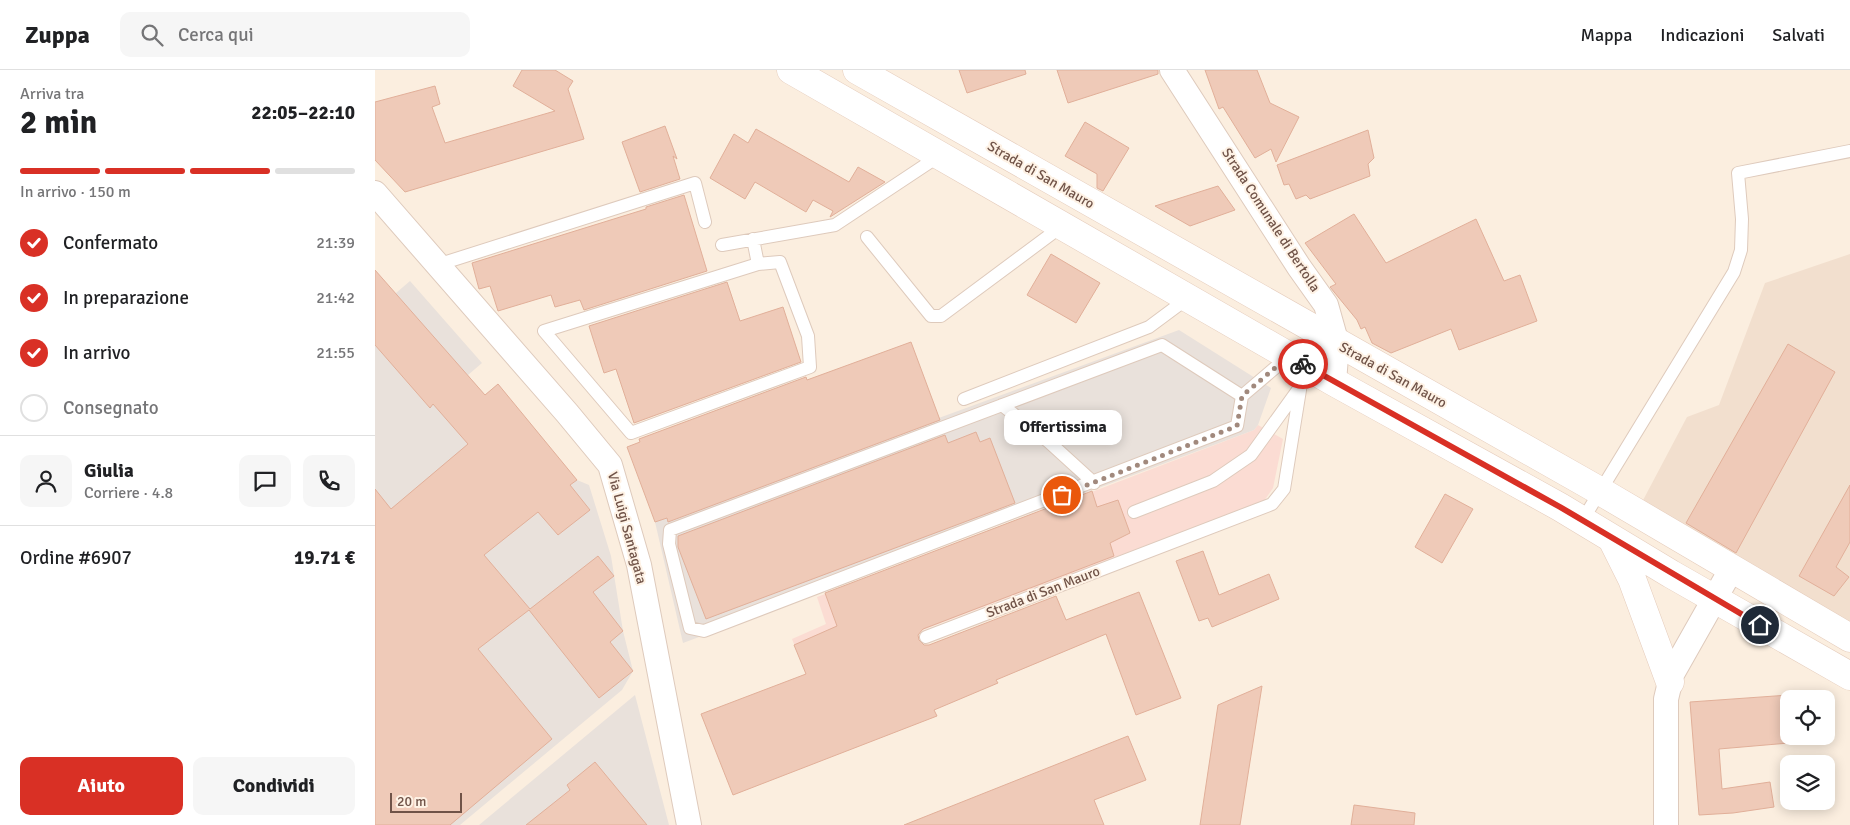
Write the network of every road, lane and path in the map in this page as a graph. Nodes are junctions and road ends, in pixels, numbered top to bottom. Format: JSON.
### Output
{"nodes":[{"id":1,"x":791,"y":70,"type":"edge"},
{"id":2,"x":857,"y":70,"type":"edge"},
{"id":3,"x":1172,"y":70,"type":"edge"},
{"id":4,"x":1850,"y":152,"type":"edge"},
{"id":5,"x":939,"y":156,"type":"junction"},
{"id":6,"x":375,"y":194,"type":"edge"},
{"id":7,"x":705,"y":222,"type":"dead end"},
{"id":8,"x":1062,"y":226,"type":"junction"},
{"id":9,"x":867,"y":237,"type":"dead end"},
{"id":10,"x":753,"y":240,"type":"junction"},
{"id":11,"x":722,"y":245,"type":"dead end"},
{"id":12,"x":758,"y":264,"type":"junction"},
{"id":13,"x":437,"y":265,"type":"junction"},
{"id":14,"x":1188,"y":298,"type":"junction"},
{"id":15,"x":1337,"y":344,"type":"junction"},
{"id":16,"x":1289,"y":356,"type":"junction"},
{"id":17,"x":1316,"y":380,"type":"junction"},
{"id":18,"x":1242,"y":396,"type":"junction"},
{"id":19,"x":964,"y":399,"type":"dead end"},
{"id":20,"x":1002,"y":406,"type":"junction"},
{"id":21,"x":1094,"y":482,"type":"junction"},
{"id":22,"x":1601,"y":491,"type":"junction"},
{"id":23,"x":1134,"y":512,"type":"dead end"},
{"id":24,"x":1582,"y":521,"type":"junction"},
{"id":25,"x":1612,"y":539,"type":"junction"},
{"id":26,"x":1732,"y":568,"type":"junction"},
{"id":27,"x":1715,"y":598,"type":"junction"},
{"id":28,"x":926,"y":637,"type":"dead end"},
{"id":29,"x":1850,"y":638,"type":"edge"},
{"id":30,"x":1850,"y":676,"type":"edge"},
{"id":31,"x":1670,"y":682,"type":"junction"},
{"id":32,"x":689,"y":825,"type":"edge"},
{"id":33,"x":1666,"y":825,"type":"edge"}],
"edges":[{"from":1,"to":5,"type":"main road"},
{"from":2,"to":15,"type":"main road","name":"Strada di San Mauro"},
{"from":3,"to":15,"type":"street","name":"Strada Comunale di Bertolla"},
{"from":4,"to":22,"type":"lane"},
{"from":5,"to":8,"type":"main road"},
{"from":5,"to":10,"type":"lane"},
{"from":6,"to":13,"type":"street","name":"Via Luigi Santagata"},
{"from":7,"to":13,"type":"lane"},
{"from":8,"to":9,"type":"lane"},
{"from":8,"to":14,"type":"main road"},
{"from":10,"to":11,"type":"lane"},
{"from":10,"to":12,"type":"lane"},
{"from":12,"to":12,"type":"lane"},
{"from":13,"to":32,"type":"street","name":"Via Luigi Santagata"},
{"from":14,"to":16,"type":"main road"},
{"from":14,"to":19,"type":"lane"},
{"from":15,"to":17,"type":"street","name":"Strada Comunale di Bertolla"},
{"from":15,"to":22,"type":"main road","name":"Strada di San Mauro"},
{"from":16,"to":17,"type":"main road"},
{"from":16,"to":18,"type":"lane"},
{"from":17,"to":23,"type":"lane"},
{"from":17,"to":24,"type":"main road"},
{"from":17,"to":28,"type":"lane","name":"Strada di San Mauro"},
{"from":18,"to":20,"type":"lane"},
{"from":18,"to":21,"type":"lane"},
{"from":20,"to":21,"type":"lane"},
{"from":20,"to":21,"type":"lane"},
{"from":22,"to":24,"type":"lane"},
{"from":22,"to":26,"type":"main road","name":"Strada di San Mauro"},
{"from":24,"to":25,"type":"main road"},
{"from":25,"to":27,"type":"main road"},
{"from":25,"to":31,"type":"main road"},
{"from":26,"to":27,"type":"street"},
{"from":26,"to":29,"type":"main road","name":"Strada di San Mauro"},
{"from":27,"to":30,"type":"main road"},
{"from":27,"to":31,"type":"street"},
{"from":31,"to":33,"type":"street"}]}
